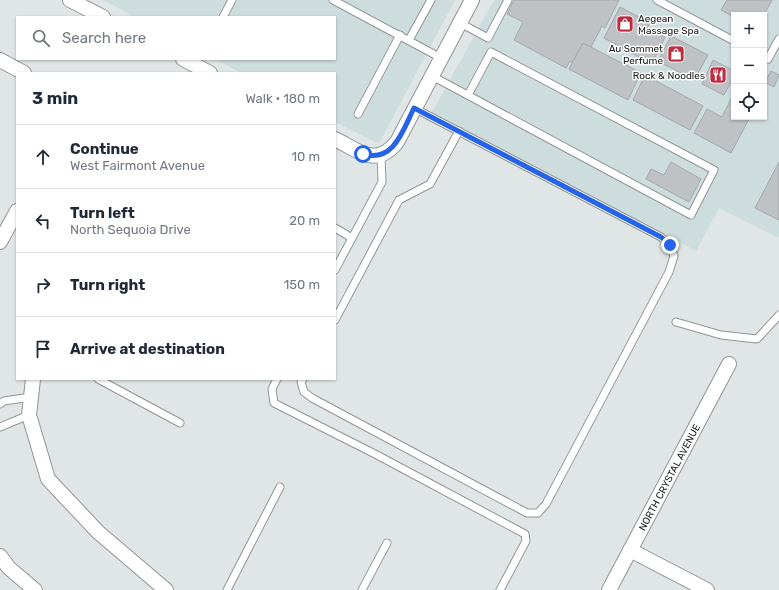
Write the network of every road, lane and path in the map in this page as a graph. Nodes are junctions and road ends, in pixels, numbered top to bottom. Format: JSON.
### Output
{"nodes":[{"id":1,"x":70,"y":0,"type":"edge"},
{"id":2,"x":232,"y":0,"type":"edge"},
{"id":3,"x":332,"y":0,"type":"edge"},
{"id":4,"x":430,"y":0,"type":"edge"},
{"id":5,"x":472,"y":0,"type":"edge"},
{"id":6,"x":508,"y":0,"type":"edge"},
{"id":7,"x":656,"y":0,"type":"edge"},
{"id":8,"x":101,"y":16,"type":"edge"},
{"id":9,"x":224,"y":16,"type":"edge"},
{"id":10,"x":460,"y":23,"type":"junction"},
{"id":11,"x":400,"y":35,"type":"junction"},
{"id":12,"x":488,"y":38,"type":"junction"},
{"id":13,"x":731,"y":39,"type":"edge"},
{"id":14,"x":779,"y":39,"type":"edge"},
{"id":15,"x":409,"y":40,"type":"junction"},
{"id":16,"x":491,"y":52,"type":"junction"},
{"id":17,"x":441,"y":58,"type":"junction"},
{"id":18,"x":767,"y":58,"type":"edge"},
{"id":19,"x":0,"y":60,"type":"edge"},
{"id":20,"x":185,"y":65,"type":"edge"},
{"id":21,"x":22,"y":72,"type":"edge"},
{"id":22,"x":207,"y":72,"type":"edge"},
{"id":23,"x":432,"y":76,"type":"junction"},
{"id":24,"x":468,"y":95,"type":"junction"},
{"id":25,"x":414,"y":108,"type":"junction"},
{"id":26,"x":358,"y":114,"type":"dead end"},
{"id":27,"x":459,"y":130,"type":"junction"},
{"id":28,"x":336,"y":140,"type":"edge"},
{"id":29,"x":381,"y":155,"type":"junction"},
{"id":30,"x":16,"y":213,"type":"edge"},
{"id":31,"x":336,"y":229,"type":"edge"},
{"id":32,"x":352,"y":238,"type":"junction"},
{"id":33,"x":0,"y":242,"type":"edge"},
{"id":34,"x":336,"y":268,"type":"edge"},
{"id":35,"x":779,"y":315,"type":"edge"},
{"id":36,"x":336,"y":318,"type":"edge"},
{"id":37,"x":676,"y":322,"type":"dead end"},
{"id":38,"x":729,"y":364,"type":"dead end"},
{"id":39,"x":33,"y":380,"type":"edge"},
{"id":40,"x":100,"y":380,"type":"edge"},
{"id":41,"x":276,"y":380,"type":"edge"},
{"id":42,"x":302,"y":380,"type":"edge"},
{"id":43,"x":31,"y":398,"type":"junction"},
{"id":44,"x":0,"y":404,"type":"edge"},
{"id":45,"x":29,"y":415,"type":"junction"},
{"id":46,"x":180,"y":423,"type":"dead end"},
{"id":47,"x":0,"y":427,"type":"edge"},
{"id":48,"x":280,"y":487,"type":"dead end"},
{"id":49,"x":387,"y":544,"type":"dead end"},
{"id":50,"x":630,"y":550,"type":"junction"},
{"id":51,"x":0,"y":556,"type":"edge"},
{"id":52,"x":35,"y":590,"type":"edge"},
{"id":53,"x":166,"y":590,"type":"edge"},
{"id":54,"x":227,"y":590,"type":"edge"},
{"id":55,"x":362,"y":590,"type":"edge"},
{"id":56,"x":500,"y":590,"type":"edge"},
{"id":57,"x":609,"y":590,"type":"edge"},
{"id":58,"x":707,"y":590,"type":"edge"}],
"edges":[{"from":1,"to":8,"type":"street"},
{"from":2,"to":9,"type":"lane"},
{"from":3,"to":11,"type":"lane"},
{"from":4,"to":15,"type":"lane"},
{"from":5,"to":10,"type":"street"},
{"from":6,"to":12,"type":"lane"},
{"from":7,"to":13,"type":"lane"},
{"from":10,"to":12,"type":"lane"},
{"from":10,"to":17,"type":"street"},
{"from":11,"to":15,"type":"lane"},
{"from":11,"to":26,"type":"lane"},
{"from":12,"to":16,"type":"lane"},
{"from":14,"to":18,"type":"lane"},
{"from":15,"to":17,"type":"lane"},
{"from":16,"to":24,"type":"lane"},
{"from":16,"to":24,"type":"lane"},
{"from":17,"to":23,"type":"street"},
{"from":19,"to":21,"type":"street"},
{"from":20,"to":22,"type":"street"},
{"from":23,"to":24,"type":"lane"},
{"from":23,"to":25,"type":"street"},
{"from":25,"to":27,"type":"lane"},
{"from":25,"to":29,"type":"street"},
{"from":27,"to":36,"type":"lane"},
{"from":27,"to":42,"type":"lane"},
{"from":28,"to":29,"type":"street"},
{"from":29,"to":32,"type":"lane"},
{"from":30,"to":33,"type":"street"},
{"from":31,"to":32,"type":"lane"},
{"from":32,"to":34,"type":"lane"},
{"from":35,"to":37,"type":"lane"},
{"from":38,"to":50,"type":"street","name":"NORTH CRYSTAL AVENUE"},
{"from":39,"to":43,"type":"street"},
{"from":40,"to":46,"type":"lane"},
{"from":41,"to":56,"type":"lane"},
{"from":43,"to":44,"type":"lane"},
{"from":43,"to":45,"type":"street"},
{"from":45,"to":47,"type":"lane"},
{"from":45,"to":53,"type":"street"},
{"from":48,"to":54,"type":"lane"},
{"from":49,"to":55,"type":"lane"},
{"from":50,"to":57,"type":"street","name":"NORTH CRYSTAL AVENUE"},
{"from":50,"to":58,"type":"street"},
{"from":51,"to":52,"type":"street"}]}
